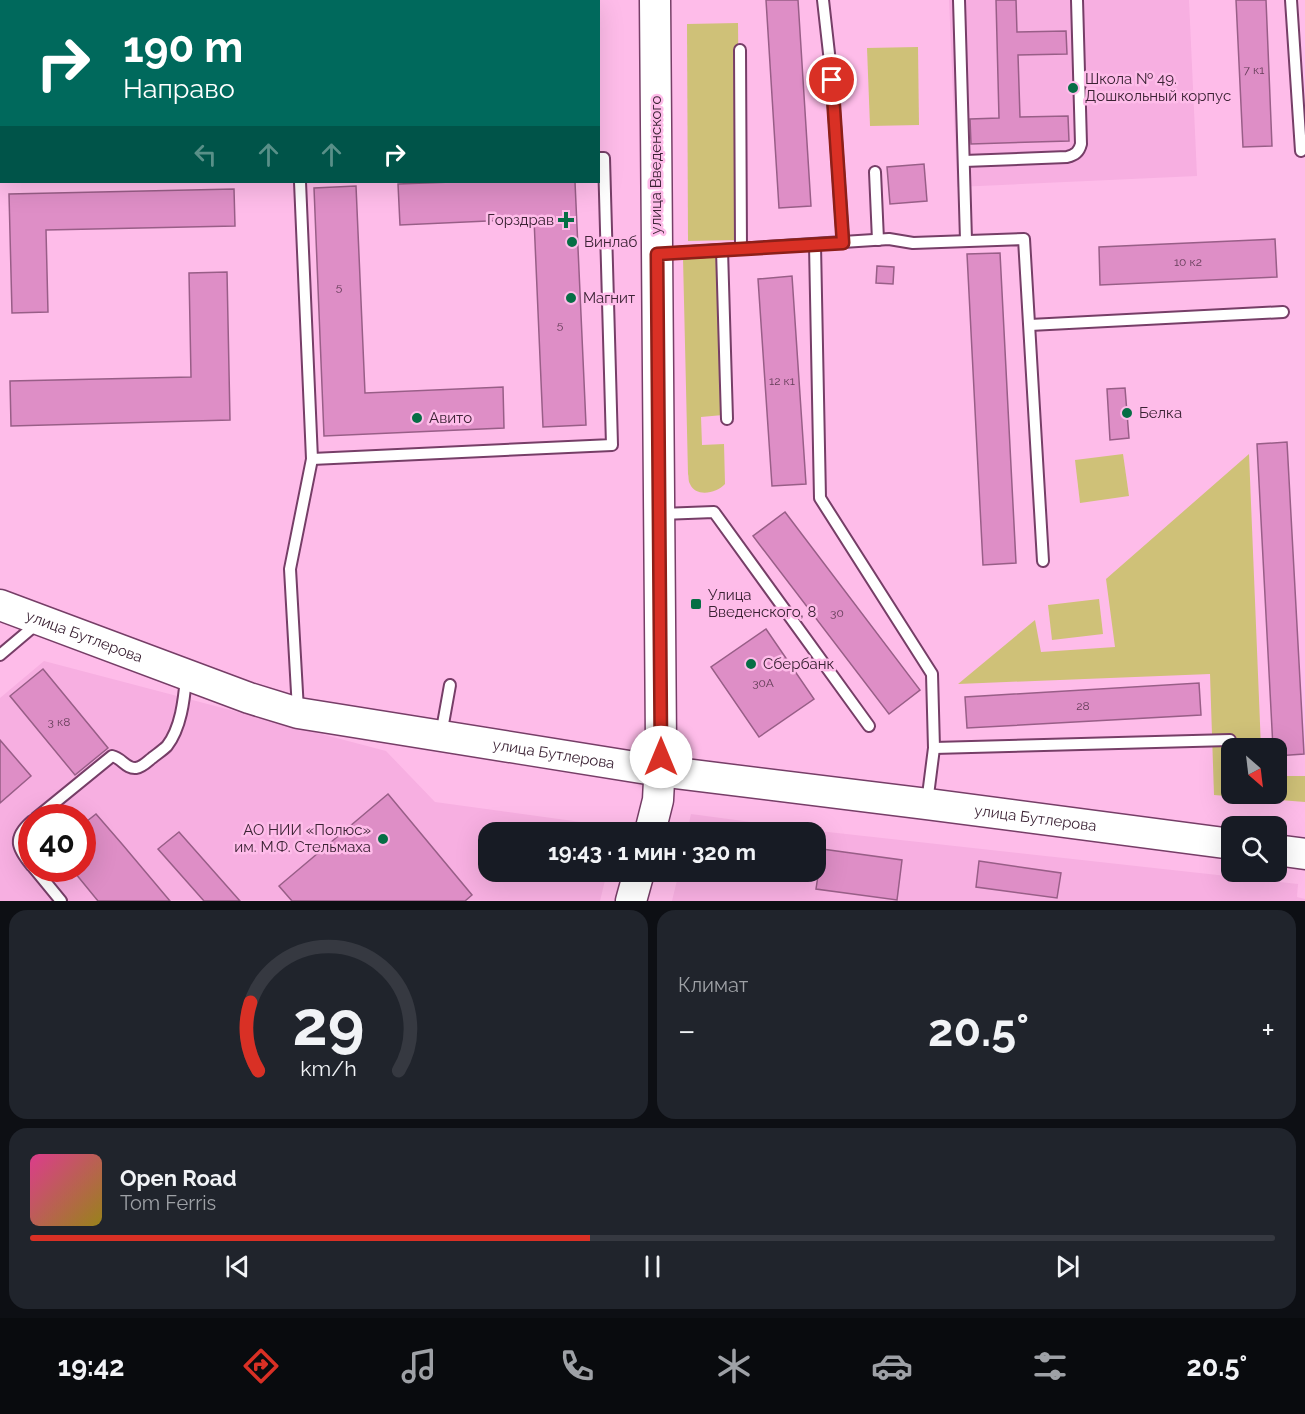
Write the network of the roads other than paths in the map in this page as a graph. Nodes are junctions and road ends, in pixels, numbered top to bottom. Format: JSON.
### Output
{"nodes":[{"id":1,"x":655,"y":0,"type":"edge"},
{"id":2,"x":824,"y":0,"type":"edge"},
{"id":3,"x":960,"y":0,"type":"edge"},
{"id":4,"x":1077,"y":0,"type":"edge"},
{"id":5,"x":1291,"y":0,"type":"edge"},
{"id":6,"x":740,"y":50,"type":"dead end"},
{"id":7,"x":1301,"y":151,"type":"dead end"},
{"id":8,"x":600,"y":158,"type":"edge"},
{"id":9,"x":964,"y":160,"type":"junction"},
{"id":10,"x":875,"y":172,"type":"dead end"},
{"id":11,"x":300,"y":183,"type":"edge"},
{"id":12,"x":878,"y":240,"type":"junction"},
{"id":13,"x":966,"y":240,"type":"junction"},
{"id":14,"x":843,"y":243,"type":"junction"},
{"id":15,"x":815,"y":244,"type":"junction"},
{"id":16,"x":741,"y":249,"type":"junction"},
{"id":17,"x":722,"y":250,"type":"junction"},
{"id":18,"x":657,"y":254,"type":"junction"},
{"id":19,"x":1283,"y":312,"type":"dead end"},
{"id":20,"x":1030,"y":325,"type":"junction"},
{"id":21,"x":727,"y":419,"type":"dead end"},
{"id":22,"x":312,"y":459,"type":"junction"},
{"id":23,"x":659,"y":514,"type":"junction"},
{"id":24,"x":1043,"y":561,"type":"dead end"},
{"id":25,"x":0,"y":605,"type":"edge"},
{"id":26,"x":42,"y":620,"type":"junction"},
{"id":27,"x":0,"y":655,"type":"edge"},
{"id":28,"x":186,"y":675,"type":"junction"},
{"id":29,"x":450,"y":685,"type":"dead end"},
{"id":30,"x":298,"y":714,"type":"junction"},
{"id":31,"x":869,"y":726,"type":"dead end"},
{"id":32,"x":441,"y":736,"type":"junction"},
{"id":33,"x":1221,"y":740,"type":"edge"},
{"id":34,"x":934,"y":748,"type":"junction"},
{"id":35,"x":660,"y":771,"type":"junction"},
{"id":36,"x":53,"y":804,"type":"edge"},
{"id":37,"x":927,"y":804,"type":"junction"},
{"id":38,"x":652,"y":822,"type":"edge"},
{"id":39,"x":1221,"y":843,"type":"edge"},
{"id":40,"x":1287,"y":852,"type":"edge"},
{"id":41,"x":1305,"y":854,"type":"edge"},
{"id":42,"x":45,"y":882,"type":"edge"},
{"id":43,"x":637,"y":882,"type":"edge"},
{"id":44,"x":61,"y":901,"type":"edge"},
{"id":45,"x":632,"y":901,"type":"edge"}],
"edges":[{"from":1,"to":18,"type":"street","name":"улица Введенского"},
{"from":2,"to":14,"type":"lane"},
{"from":3,"to":9,"type":"lane"},
{"from":4,"to":9,"type":"lane"},
{"from":5,"to":7,"type":"lane"},
{"from":6,"to":16,"type":"lane"},
{"from":8,"to":22,"type":"lane"},
{"from":9,"to":13,"type":"lane"},
{"from":10,"to":12,"type":"lane"},
{"from":11,"to":22,"type":"lane"},
{"from":12,"to":13,"type":"lane"},
{"from":12,"to":14,"type":"lane"},
{"from":13,"to":20,"type":"lane"},
{"from":14,"to":15,"type":"lane"},
{"from":15,"to":16,"type":"lane"},
{"from":15,"to":34,"type":"lane"},
{"from":16,"to":17,"type":"lane"},
{"from":17,"to":18,"type":"lane"},
{"from":17,"to":21,"type":"lane"},
{"from":18,"to":23,"type":"street","name":"улица Введенского"},
{"from":19,"to":20,"type":"lane"},
{"from":20,"to":24,"type":"lane"},
{"from":22,"to":30,"type":"lane"},
{"from":23,"to":31,"type":"lane"},
{"from":23,"to":35,"type":"street","name":"улица Введенского"},
{"from":25,"to":26,"type":"street","name":"улица Бутлерова"},
{"from":26,"to":27,"type":"lane"},
{"from":26,"to":28,"type":"street","name":"улица Бутлерова"},
{"from":28,"to":30,"type":"street","name":"улица Бутлерова"},
{"from":28,"to":36,"type":"lane"},
{"from":29,"to":32,"type":"lane"},
{"from":30,"to":32,"type":"street","name":"улица Бутлерова"},
{"from":32,"to":35,"type":"street","name":"улица Бутлерова"},
{"from":33,"to":34,"type":"lane"},
{"from":34,"to":37,"type":"lane"},
{"from":35,"to":37,"type":"street","name":"улица Бутлерова"},
{"from":35,"to":38,"type":"street","name":"улица Введенского"},
{"from":37,"to":39,"type":"street","name":"улица Бутлерова"},
{"from":40,"to":41,"type":"street"},
{"from":42,"to":44,"type":"lane"},
{"from":43,"to":45,"type":"street"}]}
